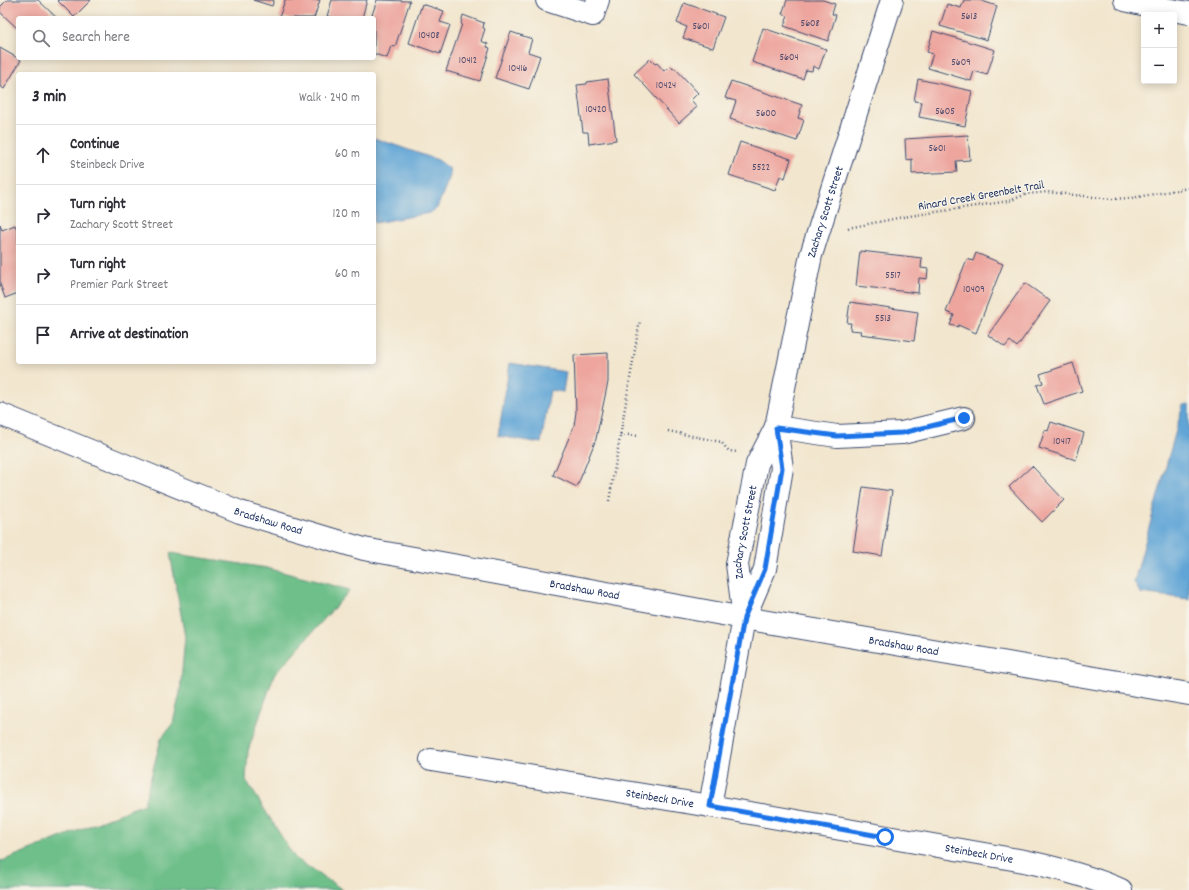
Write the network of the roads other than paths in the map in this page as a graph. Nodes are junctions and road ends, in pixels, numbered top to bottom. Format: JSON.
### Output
{"nodes":[{"id":1,"x":547,"y":0,"type":"edge"},
{"id":2,"x":892,"y":0,"type":"edge"},
{"id":3,"x":1125,"y":0,"type":"edge"},
{"id":4,"x":596,"y":7,"type":"edge"},
{"id":5,"x":1189,"y":13,"type":"edge"},
{"id":6,"x":0,"y":414,"type":"edge"},
{"id":7,"x":964,"y":418,"type":"dead end"},
{"id":8,"x":776,"y":428,"type":"junction"},
{"id":9,"x":744,"y":618,"type":"junction"},
{"id":10,"x":1189,"y":694,"type":"edge"},
{"id":11,"x":431,"y":760,"type":"dead end"},
{"id":12,"x":710,"y":806,"type":"junction"},
{"id":13,"x":1121,"y":890,"type":"edge"}],
"edges":[{"from":1,"to":4,"type":"street"},
{"from":2,"to":8,"type":"street","name":"Zachary Scott Street"},
{"from":3,"to":5,"type":"street"},
{"from":6,"to":9,"type":"street","name":"Bradshaw Road"},
{"from":7,"to":8,"type":"street"},
{"from":8,"to":9,"type":"street","name":"Zachary Scott Street"},
{"from":9,"to":10,"type":"street","name":"Bradshaw Road"},
{"from":9,"to":12,"type":"street","name":"Zachary Scott Street"},
{"from":11,"to":12,"type":"street","name":"Steinbeck Drive"},
{"from":12,"to":13,"type":"street","name":"Steinbeck Drive"}]}
